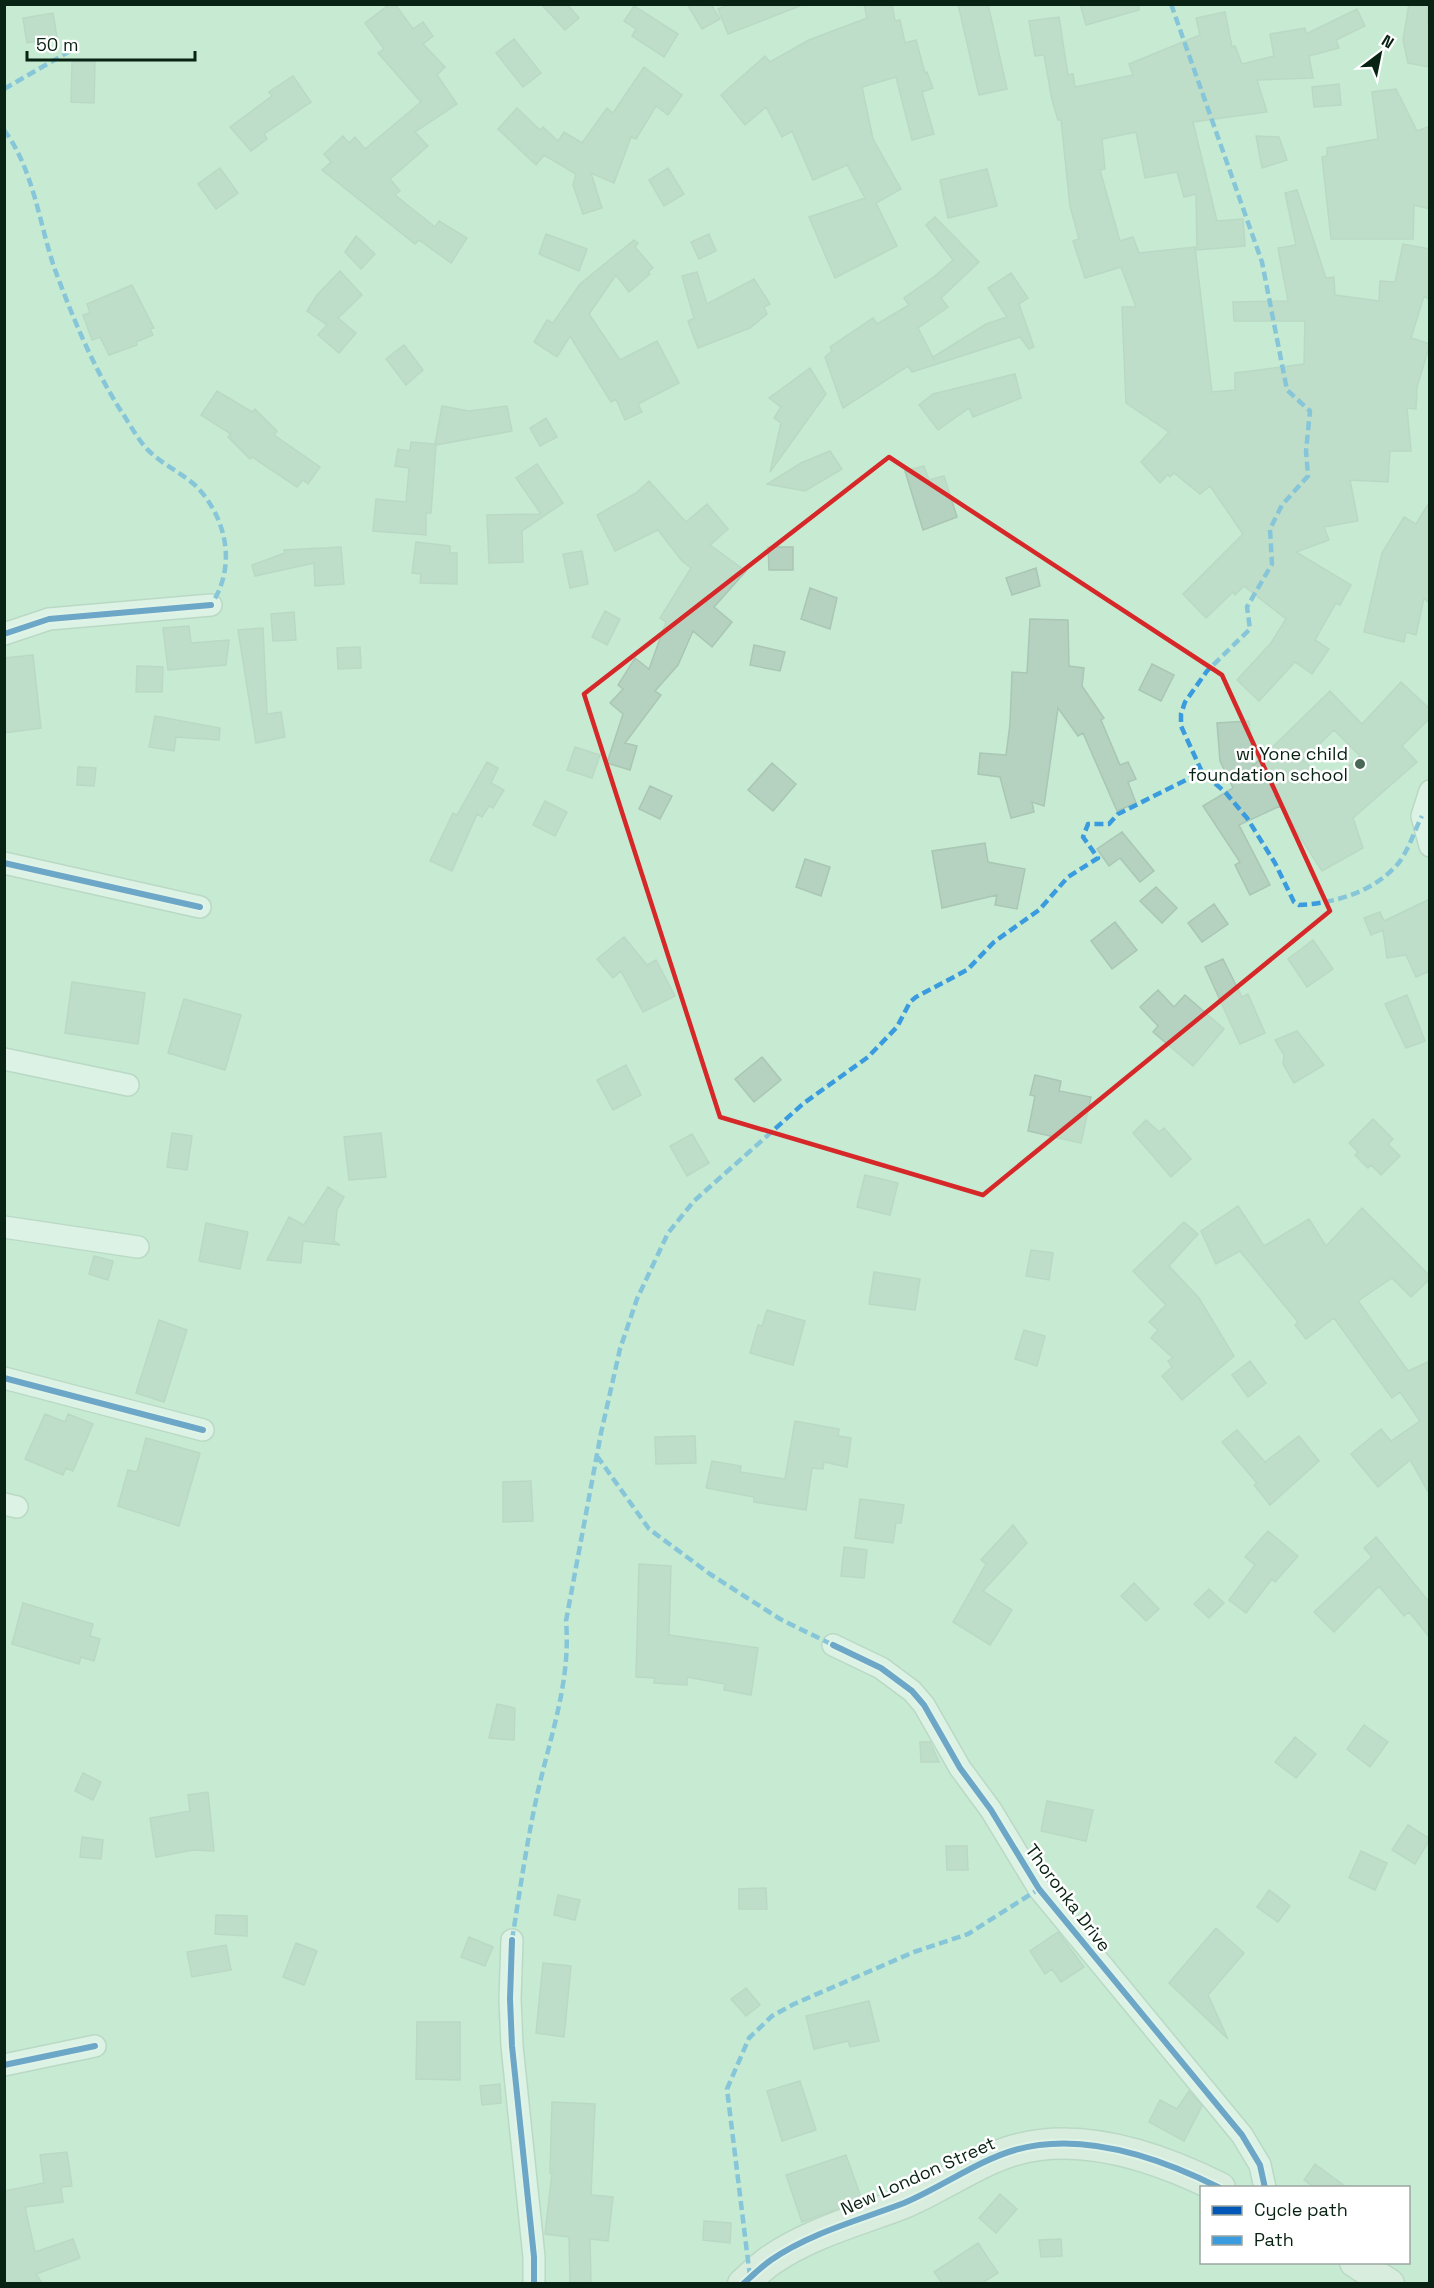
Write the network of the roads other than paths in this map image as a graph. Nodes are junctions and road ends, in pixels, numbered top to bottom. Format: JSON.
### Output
{"nodes":[{"id":1,"x":211,"y":604,"type":"dead end"},
{"id":2,"x":4,"y":634,"type":"edge"},
{"id":3,"x":1430,"y":791,"type":"edge"},
{"id":4,"x":1430,"y":846,"type":"edge"},
{"id":5,"x":4,"y":863,"type":"edge"},
{"id":6,"x":200,"y":907,"type":"dead end"},
{"id":7,"x":4,"y":1059,"type":"edge"},
{"id":8,"x":128,"y":1085,"type":"dead end"},
{"id":9,"x":4,"y":1227,"type":"edge"},
{"id":10,"x":138,"y":1247,"type":"dead end"},
{"id":11,"x":4,"y":1378,"type":"edge"},
{"id":12,"x":203,"y":1430,"type":"dead end"},
{"id":13,"x":833,"y":1645,"type":"dead end"},
{"id":14,"x":512,"y":1940,"type":"dead end"},
{"id":15,"x":95,"y":2046,"type":"dead end"},
{"id":16,"x":4,"y":2066,"type":"edge"},
{"id":17,"x":1218,"y":2186,"type":"edge"},
{"id":18,"x":1264,"y":2186,"type":"edge"},
{"id":19,"x":1358,"y":2264,"type":"edge"},
{"id":20,"x":534,"y":2283,"type":"edge"},
{"id":21,"x":743,"y":2283,"type":"edge"},
{"id":22,"x":1389,"y":2283,"type":"edge"}],
"edges":[{"from":1,"to":2,"type":"street"},
{"from":3,"to":4,"type":"street"},
{"from":5,"to":6,"type":"street"},
{"from":7,"to":8,"type":"street"},
{"from":9,"to":10,"type":"street"},
{"from":11,"to":12,"type":"street"},
{"from":13,"to":18,"type":"street","name":"Thoronka Drive"},
{"from":14,"to":20,"type":"street"},
{"from":15,"to":16,"type":"street"},
{"from":17,"to":21,"type":"street","name":"New London Street"},
{"from":19,"to":22,"type":"street"}]}
